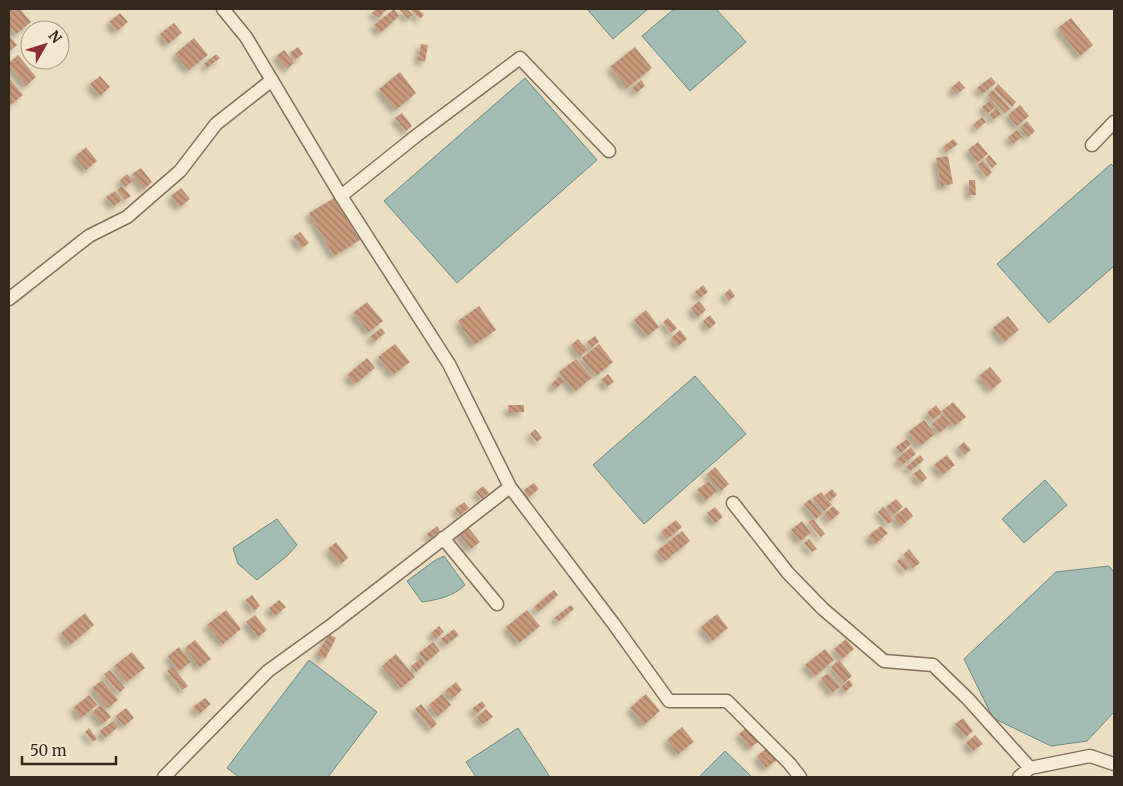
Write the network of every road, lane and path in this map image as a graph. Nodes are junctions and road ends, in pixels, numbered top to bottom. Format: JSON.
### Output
{"nodes":[{"id":1,"x":223,"y":9,"type":"edge"},
{"id":2,"x":272,"y":80,"type":"junction"},
{"id":3,"x":1114,"y":122,"type":"edge"},
{"id":4,"x":1092,"y":145,"type":"dead end"},
{"id":5,"x":609,"y":151,"type":"dead end"},
{"id":6,"x":341,"y":196,"type":"junction"},
{"id":7,"x":9,"y":299,"type":"edge"},
{"id":8,"x":510,"y":487,"type":"junction"},
{"id":9,"x":733,"y":503,"type":"dead end"},
{"id":10,"x":443,"y":538,"type":"junction"},
{"id":11,"x":497,"y":604,"type":"dead end"},
{"id":12,"x":1114,"y":764,"type":"edge"},
{"id":13,"x":1030,"y":768,"type":"junction"},
{"id":14,"x":164,"y":777,"type":"edge"},
{"id":15,"x":800,"y":777,"type":"edge"},
{"id":16,"x":1019,"y":777,"type":"edge"}],
"edges":[{"from":1,"to":2,"type":"street"},
{"from":2,"to":6,"type":"street"},
{"from":2,"to":7,"type":"street"},
{"from":3,"to":4,"type":"street"},
{"from":5,"to":6,"type":"street"},
{"from":6,"to":8,"type":"street"},
{"from":8,"to":10,"type":"street"},
{"from":8,"to":15,"type":"street"},
{"from":9,"to":13,"type":"street"},
{"from":10,"to":11,"type":"street"},
{"from":10,"to":14,"type":"street"},
{"from":12,"to":13,"type":"street"},
{"from":13,"to":16,"type":"street"}]}
